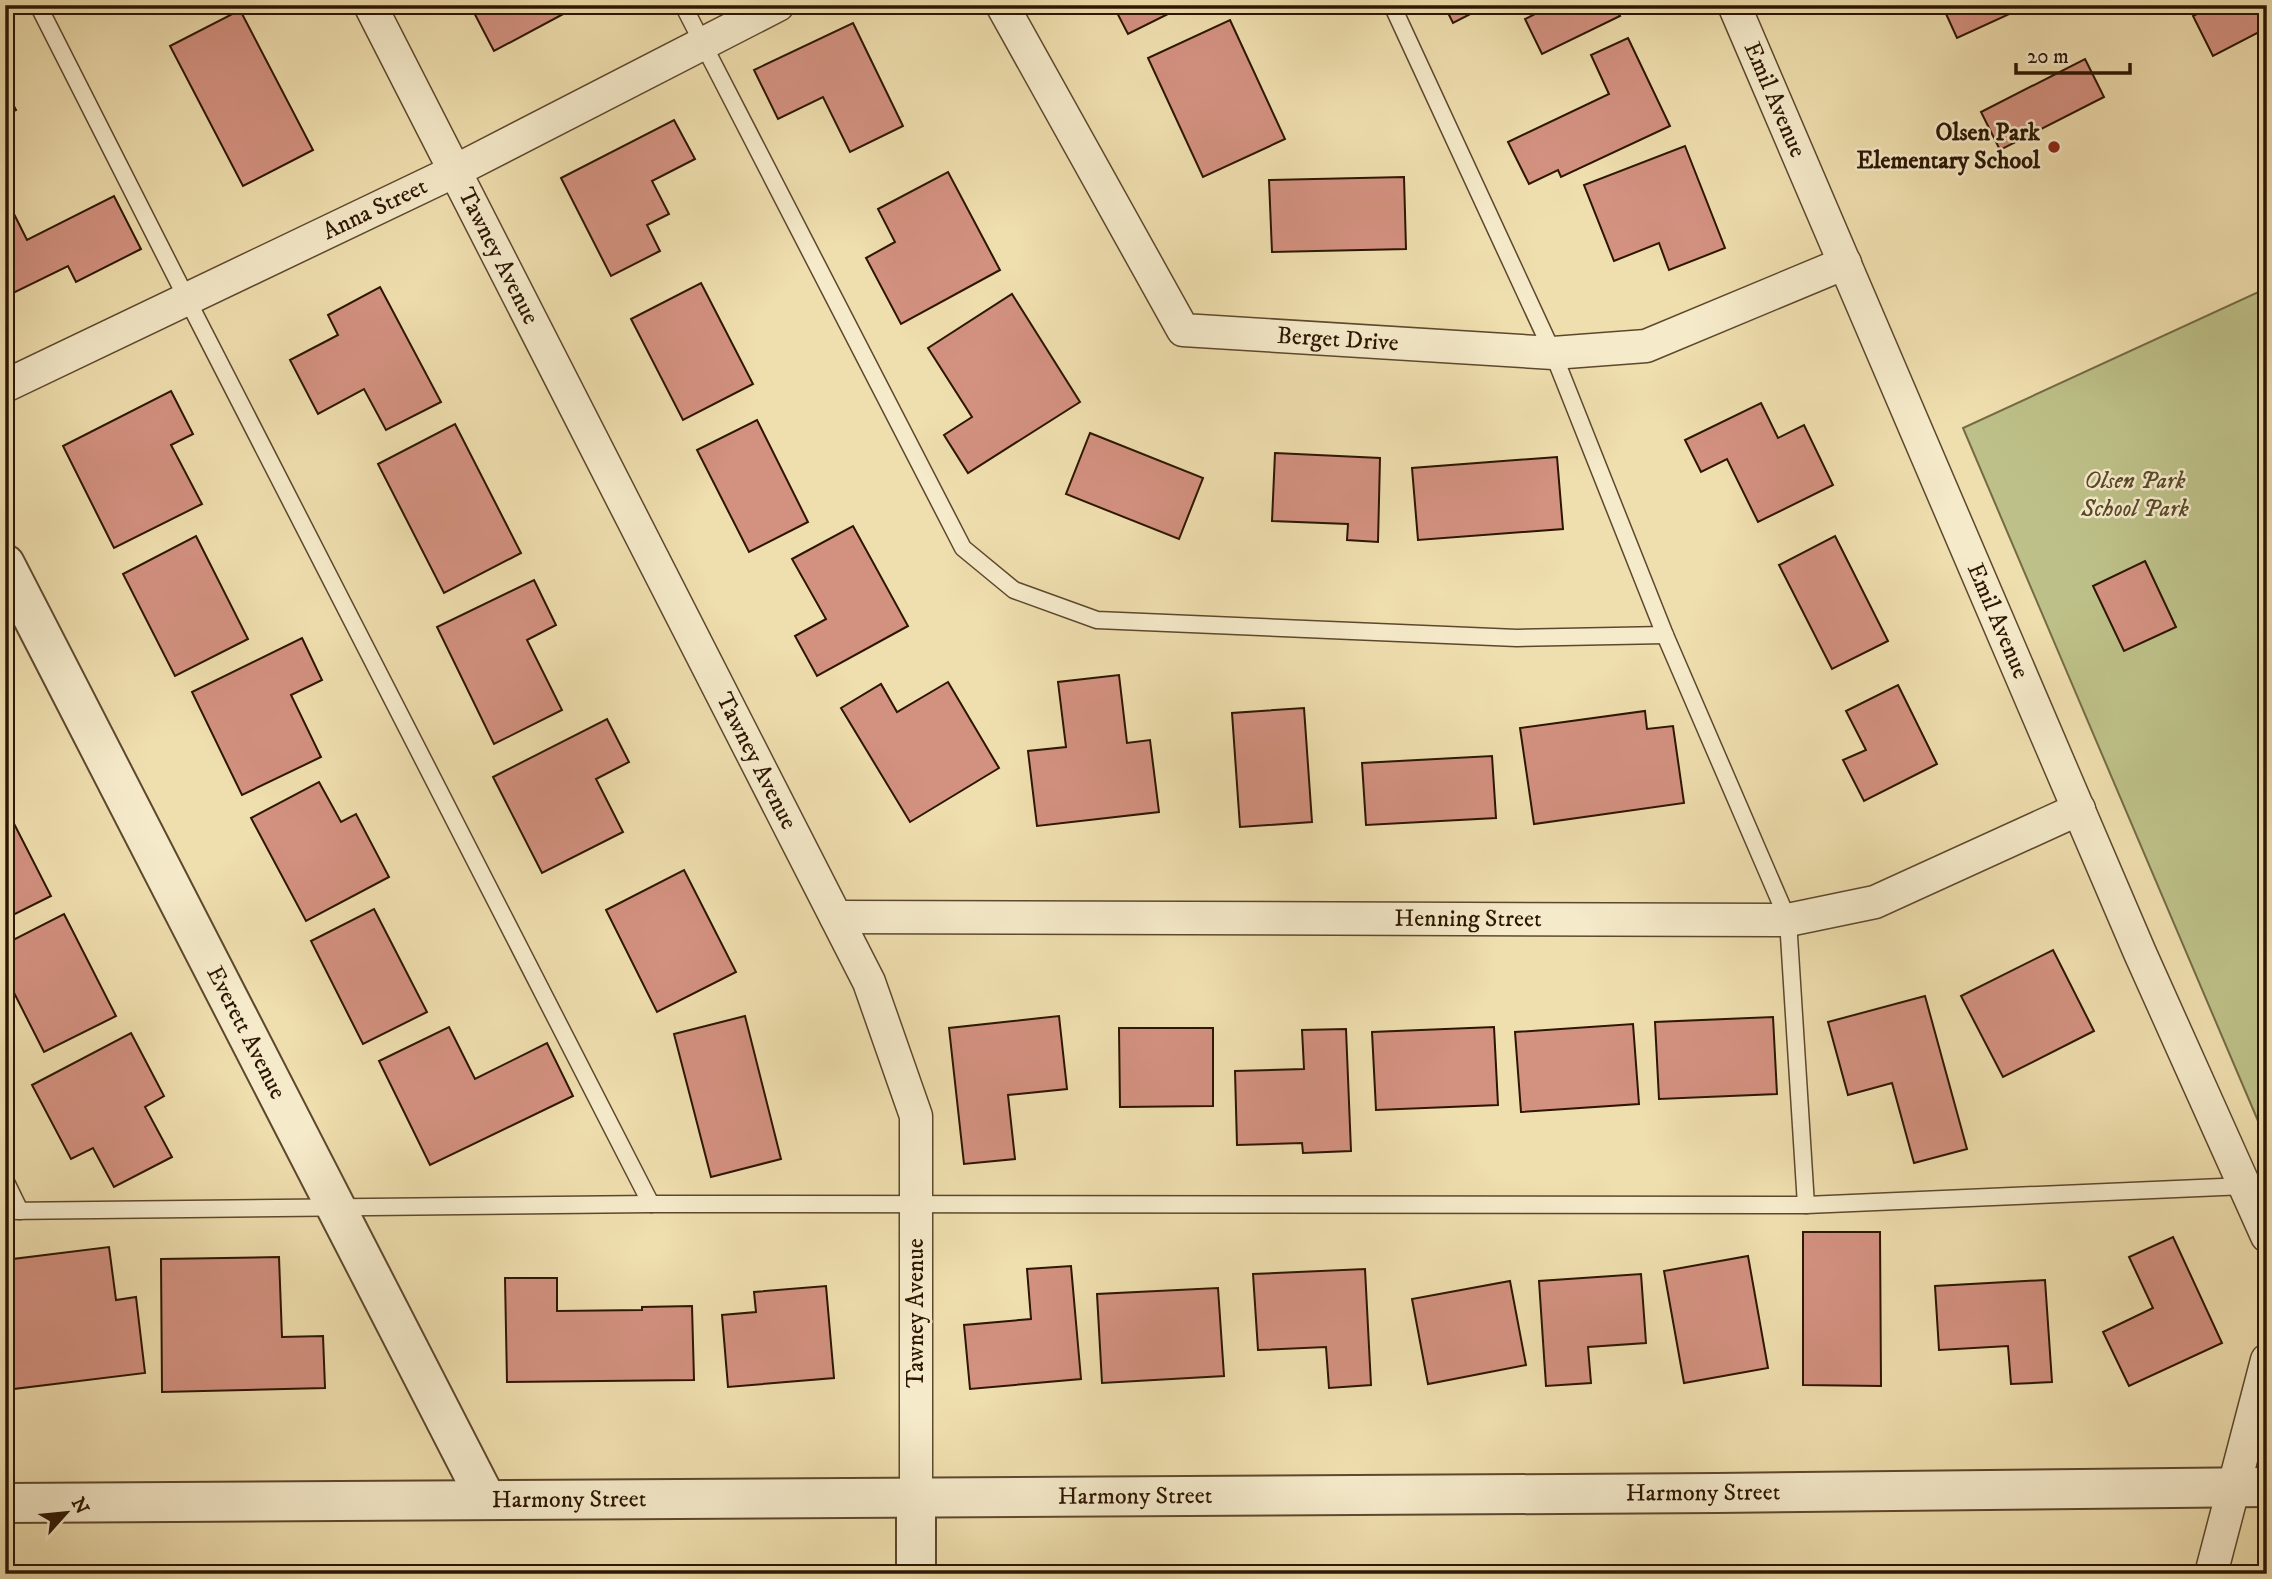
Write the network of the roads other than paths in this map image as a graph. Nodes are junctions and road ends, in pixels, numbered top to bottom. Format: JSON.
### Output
{"nodes":[{"id":1,"x":38,"y":5,"type":"edge"},
{"id":2,"x":370,"y":5,"type":"edge"},
{"id":3,"x":683,"y":5,"type":"edge"},
{"id":4,"x":778,"y":5,"type":"edge"},
{"id":5,"x":1002,"y":5,"type":"edge"},
{"id":6,"x":1392,"y":5,"type":"edge"},
{"id":7,"x":1734,"y":5,"type":"edge"},
{"id":8,"x":703,"y":44,"type":"junction"},
{"id":9,"x":455,"y":172,"type":"junction"},
{"id":10,"x":1845,"y":263,"type":"junction"},
{"id":11,"x":187,"y":299,"type":"junction"},
{"id":12,"x":1553,"y":353,"type":"junction"},
{"id":13,"x":5,"y":386,"type":"edge"},
{"id":14,"x":5,"y":564,"type":"edge"},
{"id":15,"x":1665,"y":635,"type":"junction"},
{"id":16,"x":2079,"y":809,"type":"junction"},
{"id":17,"x":836,"y":917,"type":"junction"},
{"id":18,"x":1788,"y":920,"type":"junction"},
{"id":19,"x":5,"y":1181,"type":"edge"},
{"id":20,"x":2245,"y":1186,"type":"junction"},
{"id":21,"x":651,"y":1204,"type":"junction"},
{"id":22,"x":916,"y":1204,"type":"junction"},
{"id":23,"x":1806,"y":1205,"type":"junction"},
{"id":24,"x":336,"y":1208,"type":"junction"},
{"id":25,"x":13,"y":1211,"type":"edge"},
{"id":26,"x":2267,"y":1236,"type":"edge"},
{"id":27,"x":2267,"y":1360,"type":"edge"},
{"id":28,"x":2249,"y":1488,"type":"edge"},
{"id":29,"x":916,"y":1498,"type":"junction"},
{"id":30,"x":486,"y":1499,"type":"junction"},
{"id":31,"x":5,"y":1503,"type":"edge"},
{"id":32,"x":916,"y":1574,"type":"edge"},
{"id":33,"x":2211,"y":1574,"type":"edge"}],
"edges":[{"from":1,"to":11,"type":"lane"},
{"from":2,"to":9,"type":"street","name":"Tawney Avenue"},
{"from":3,"to":8,"type":"lane"},
{"from":4,"to":8,"type":"street","name":"Anna Street"},
{"from":5,"to":12,"type":"street","name":"Berget Drive"},
{"from":6,"to":12,"type":"lane"},
{"from":7,"to":10,"type":"street","name":"Emil Avenue"},
{"from":8,"to":9,"type":"street","name":"Anna Street"},
{"from":8,"to":15,"type":"lane"},
{"from":9,"to":11,"type":"street","name":"Anna Street"},
{"from":9,"to":17,"type":"street","name":"Tawney Avenue"},
{"from":10,"to":12,"type":"street","name":"Berget Drive"},
{"from":10,"to":16,"type":"street","name":"Emil Avenue"},
{"from":11,"to":13,"type":"street","name":"Anna Street"},
{"from":11,"to":21,"type":"lane"},
{"from":12,"to":15,"type":"lane"},
{"from":14,"to":24,"type":"street","name":"Everett Avenue"},
{"from":15,"to":18,"type":"lane"},
{"from":16,"to":18,"type":"street","name":"Henning Street"},
{"from":16,"to":20,"type":"street","name":"Emil Avenue"},
{"from":17,"to":18,"type":"street","name":"Henning Street"},
{"from":17,"to":22,"type":"street","name":"Tawney Avenue"},
{"from":18,"to":23,"type":"lane"},
{"from":19,"to":25,"type":"lane"},
{"from":20,"to":23,"type":"lane"},
{"from":20,"to":26,"type":"street","name":"Emil Avenue"},
{"from":21,"to":22,"type":"lane"},
{"from":21,"to":24,"type":"lane"},
{"from":22,"to":23,"type":"lane"},
{"from":22,"to":29,"type":"street","name":"Tawney Avenue"},
{"from":24,"to":25,"type":"lane"},
{"from":24,"to":30,"type":"street","name":"Everett Avenue"},
{"from":27,"to":28,"type":"street"},
{"from":28,"to":29,"type":"street","name":"Harmony Street"},
{"from":28,"to":33,"type":"street"},
{"from":29,"to":30,"type":"street","name":"Harmony Street"},
{"from":29,"to":32,"type":"street","name":"Tawney Avenue"},
{"from":30,"to":31,"type":"street","name":"Harmony Street"}]}
